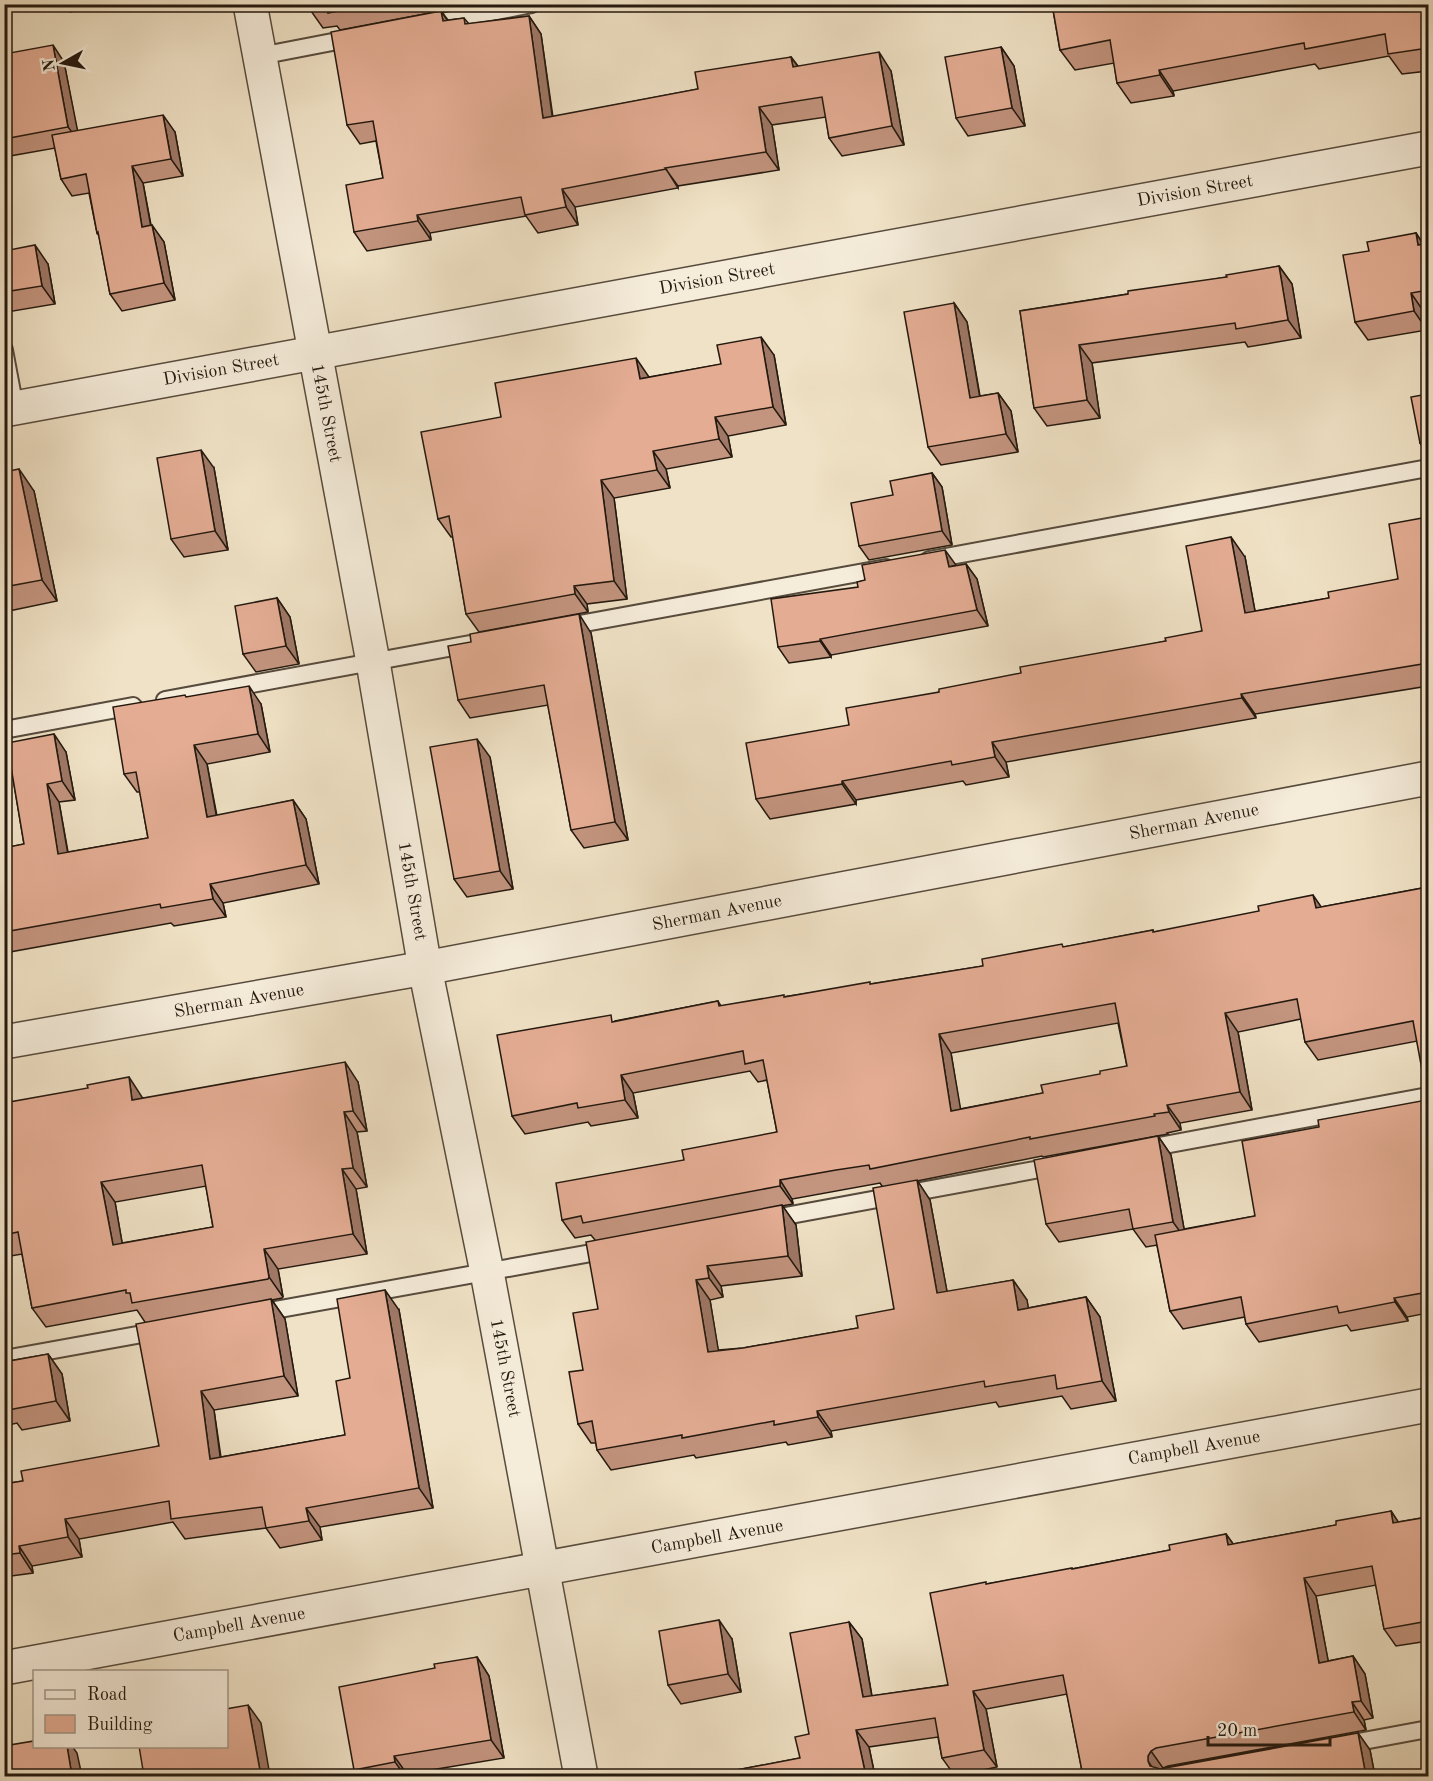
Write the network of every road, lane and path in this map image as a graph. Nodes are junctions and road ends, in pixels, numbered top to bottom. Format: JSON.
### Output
{"nodes":[{"id":1,"x":250,"y":4,"type":"edge"},
{"id":2,"x":532,"y":4,"type":"edge"},
{"id":3,"x":407,"y":28,"type":"edge"},
{"id":4,"x":373,"y":34,"type":"edge"},
{"id":5,"x":260,"y":56,"type":"junction"},
{"id":6,"x":1428,"y":148,"type":"edge"},
{"id":7,"x":4,"y":350,"type":"edge"},
{"id":8,"x":315,"y":353,"type":"junction"},
{"id":9,"x":10,"y":409,"type":"edge"},
{"id":10,"x":1428,"y":468,"type":"edge"},
{"id":11,"x":549,"y":630,"type":"edge"},
{"id":12,"x":490,"y":641,"type":"edge"},
{"id":13,"x":373,"y":662,"type":"junction"},
{"id":14,"x":4,"y":730,"type":"edge"},
{"id":15,"x":1428,"y":778,"type":"edge"},
{"id":16,"x":425,"y":968,"type":"junction"},
{"id":17,"x":4,"y":1042,"type":"edge"},
{"id":18,"x":1428,"y":1096,"type":"edge"},
{"id":19,"x":1122,"y":1153,"type":"edge"},
{"id":20,"x":1075,"y":1162,"type":"edge"},
{"id":21,"x":758,"y":1222,"type":"edge"},
{"id":22,"x":628,"y":1246,"type":"edge"},
{"id":23,"x":487,"y":1272,"type":"junction"},
{"id":24,"x":240,"y":1317,"type":"edge"},
{"id":25,"x":169,"y":1329,"type":"edge"},
{"id":26,"x":4,"y":1359,"type":"edge"},
{"id":27,"x":1428,"y":1405,"type":"edge"},
{"id":28,"x":543,"y":1569,"type":"junction"},
{"id":29,"x":4,"y":1668,"type":"edge"},
{"id":30,"x":1428,"y":1729,"type":"edge"},
{"id":31,"x":1323,"y":1749,"type":"edge"},
{"id":32,"x":581,"y":1776,"type":"edge"}],
"edges":[{"from":1,"to":5,"type":"street","name":"145th Street"},
{"from":2,"to":3,"type":"lane"},
{"from":4,"to":5,"type":"lane"},
{"from":5,"to":8,"type":"street","name":"145th Street"},
{"from":6,"to":8,"type":"street","name":"Division Street"},
{"from":7,"to":9,"type":"lane"},
{"from":8,"to":9,"type":"street","name":"Division Street"},
{"from":8,"to":13,"type":"street","name":"145th Street"},
{"from":10,"to":11,"type":"lane"},
{"from":12,"to":13,"type":"lane"},
{"from":13,"to":14,"type":"lane"},
{"from":13,"to":16,"type":"street","name":"145th Street"},
{"from":15,"to":16,"type":"street","name":"Sherman Avenue"},
{"from":16,"to":17,"type":"street","name":"Sherman Avenue"},
{"from":16,"to":23,"type":"street","name":"145th Street"},
{"from":18,"to":19,"type":"lane"},
{"from":20,"to":21,"type":"lane"},
{"from":22,"to":23,"type":"lane"},
{"from":23,"to":24,"type":"lane"},
{"from":23,"to":28,"type":"street","name":"145th Street"},
{"from":25,"to":26,"type":"lane"},
{"from":27,"to":28,"type":"street","name":"Campbell Avenue"},
{"from":28,"to":29,"type":"street","name":"Campbell Avenue"},
{"from":28,"to":32,"type":"street","name":"145th Street"},
{"from":30,"to":31,"type":"lane"}]}
